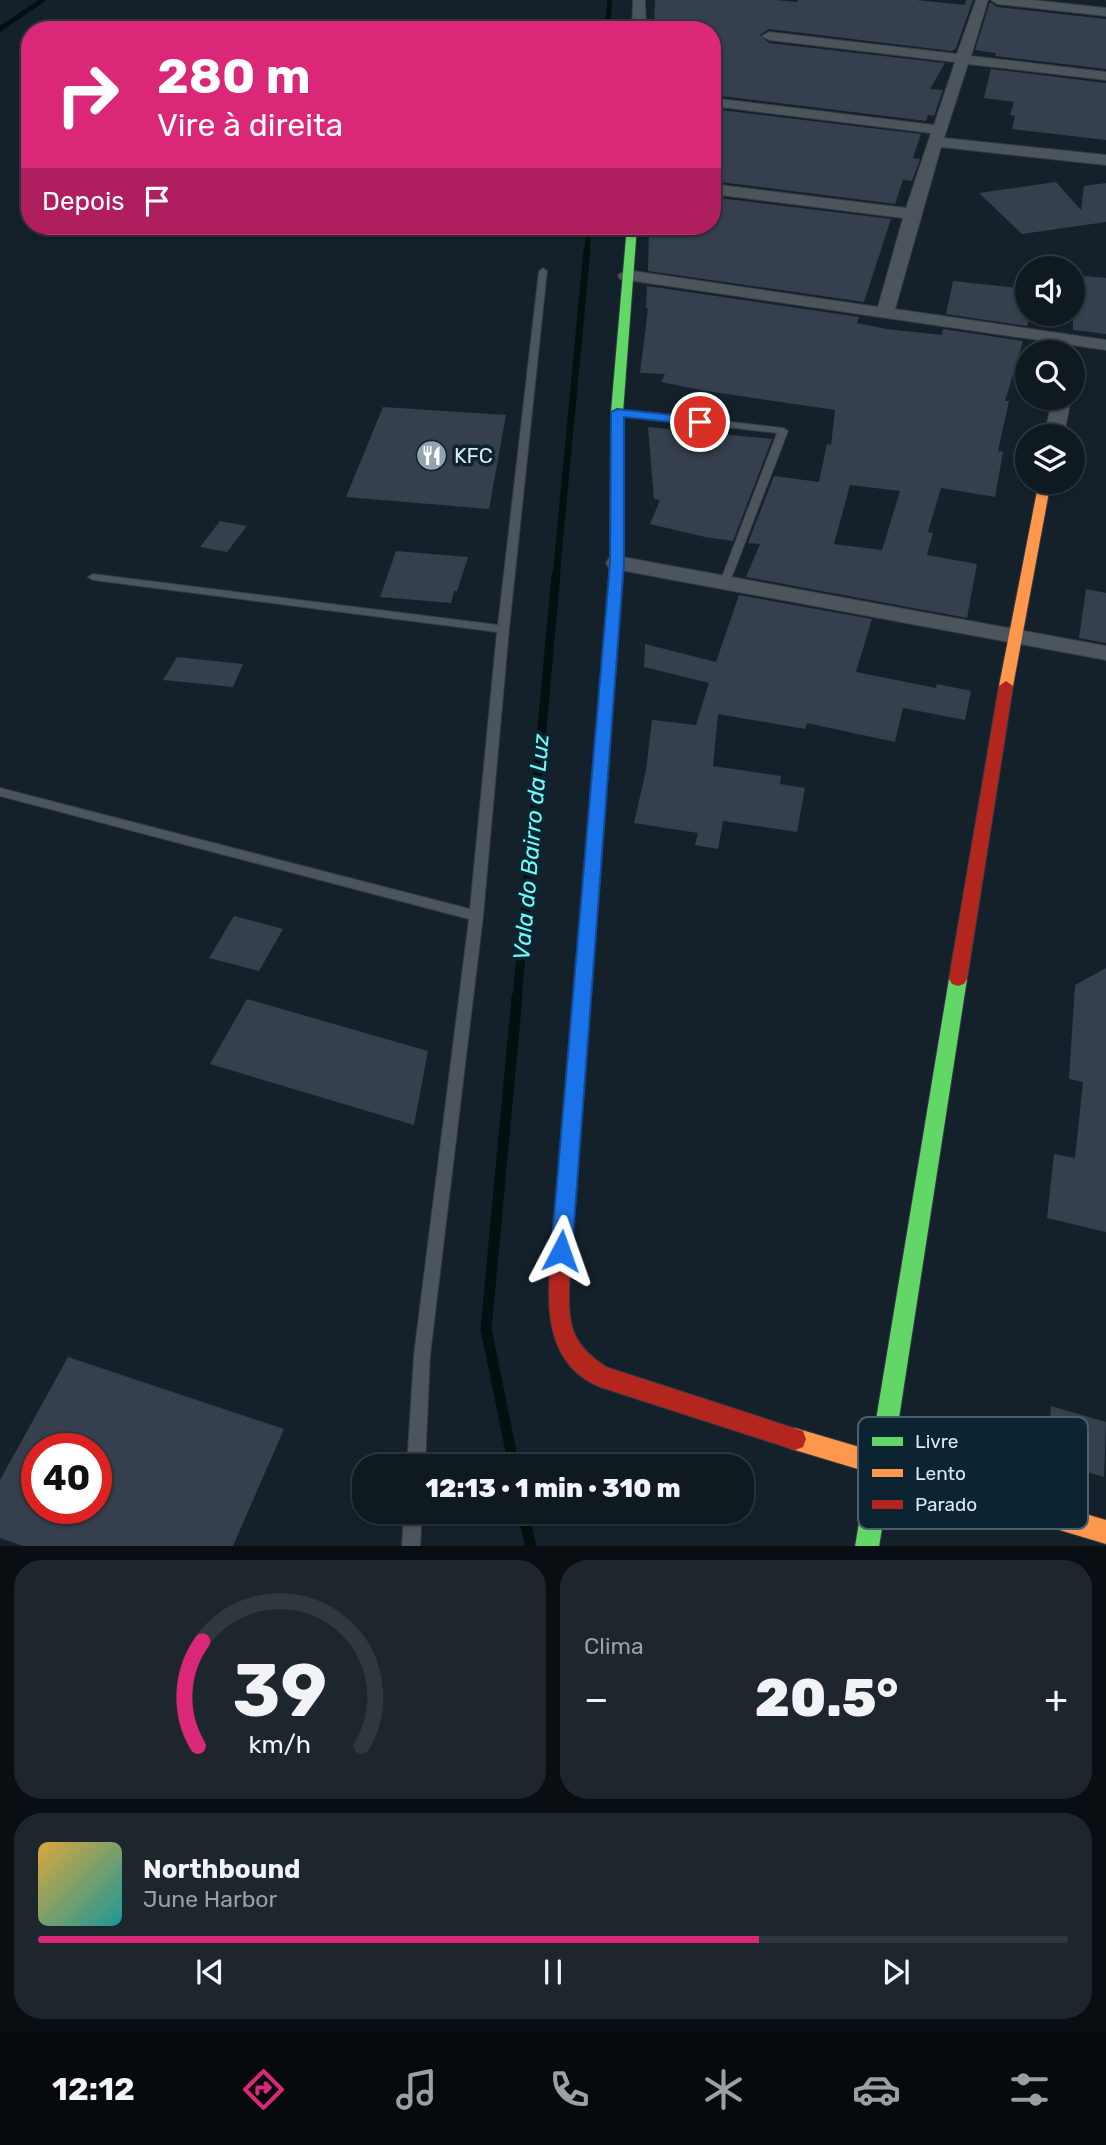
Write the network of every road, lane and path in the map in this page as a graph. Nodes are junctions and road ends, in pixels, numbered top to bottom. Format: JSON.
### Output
{"nodes":[{"id":1,"x":639,"y":0,"type":"edge"},
{"id":2,"x":982,"y":0,"type":"edge"},
{"id":3,"x":997,"y":0,"type":"edge"},
{"id":4,"x":1106,"y":12,"type":"edge"},
{"id":5,"x":639,"y":21,"type":"edge"},
{"id":6,"x":769,"y":36,"type":"dead end"},
{"id":7,"x":962,"y":58,"type":"junction"},
{"id":8,"x":1106,"y":76,"type":"edge"},
{"id":9,"x":721,"y":103,"type":"edge"},
{"id":10,"x":938,"y":136,"type":"junction"},
{"id":11,"x":1106,"y":160,"type":"edge"},
{"id":12,"x":721,"y":189,"type":"edge"},
{"id":13,"x":912,"y":214,"type":"junction"},
{"id":14,"x":631,"y":235,"type":"edge"},
{"id":15,"x":543,"y":271,"type":"dead end"},
{"id":16,"x":626,"y":275,"type":"junction"},
{"id":17,"x":885,"y":313,"type":"junction"},
{"id":18,"x":1038,"y":340,"type":"edge"},
{"id":19,"x":1106,"y":345,"type":"edge"},
{"id":20,"x":1085,"y":346,"type":"edge"},
{"id":21,"x":617,"y":412,"type":"junction"},
{"id":22,"x":1042,"y":494,"type":"edge"},
{"id":23,"x":617,"y":563,"type":"junction"},
{"id":24,"x":93,"y":577,"type":"dead end"},
{"id":25,"x":725,"y":582,"type":"junction"},
{"id":26,"x":503,"y":629,"type":"junction"},
{"id":27,"x":1014,"y":636,"type":"junction"},
{"id":28,"x":1106,"y":653,"type":"edge"},
{"id":29,"x":0,"y":792,"type":"edge"},
{"id":30,"x":476,"y":916,"type":"junction"},
{"id":31,"x":886,"y":1417,"type":"edge"},
{"id":32,"x":417,"y":1454,"type":"edge"},
{"id":33,"x":858,"y":1460,"type":"edge"},
{"id":34,"x":412,"y":1524,"type":"edge"},
{"id":35,"x":1088,"y":1527,"type":"edge"},
{"id":36,"x":1106,"y":1532,"type":"edge"},
{"id":37,"x":411,"y":1546,"type":"edge"}],
"edges":[{"from":1,"to":5,"type":"street"},
{"from":2,"to":7,"type":"street"},
{"from":3,"to":4,"type":"street"},
{"from":6,"to":7,"type":"street"},
{"from":7,"to":8,"type":"street"},
{"from":7,"to":10,"type":"street"},
{"from":9,"to":10,"type":"street"},
{"from":10,"to":11,"type":"street"},
{"from":10,"to":13,"type":"street"},
{"from":12,"to":13,"type":"street"},
{"from":13,"to":17,"type":"street"},
{"from":14,"to":16,"type":"street"},
{"from":15,"to":26,"type":"lane"},
{"from":16,"to":17,"type":"street"},
{"from":16,"to":21,"type":"street"},
{"from":17,"to":18,"type":"street"},
{"from":19,"to":20,"type":"street"},
{"from":21,"to":23,"type":"street"},
{"from":21,"to":25,"type":"lane"},
{"from":22,"to":27,"type":"street"},
{"from":23,"to":25,"type":"street"},
{"from":23,"to":33,"type":"street"},
{"from":24,"to":26,"type":"lane"},
{"from":25,"to":27,"type":"street"},
{"from":26,"to":30,"type":"lane"},
{"from":27,"to":28,"type":"street"},
{"from":27,"to":31,"type":"street"},
{"from":29,"to":30,"type":"lane"},
{"from":30,"to":32,"type":"lane"},
{"from":34,"to":37,"type":"lane"},
{"from":35,"to":36,"type":"street"}]}
